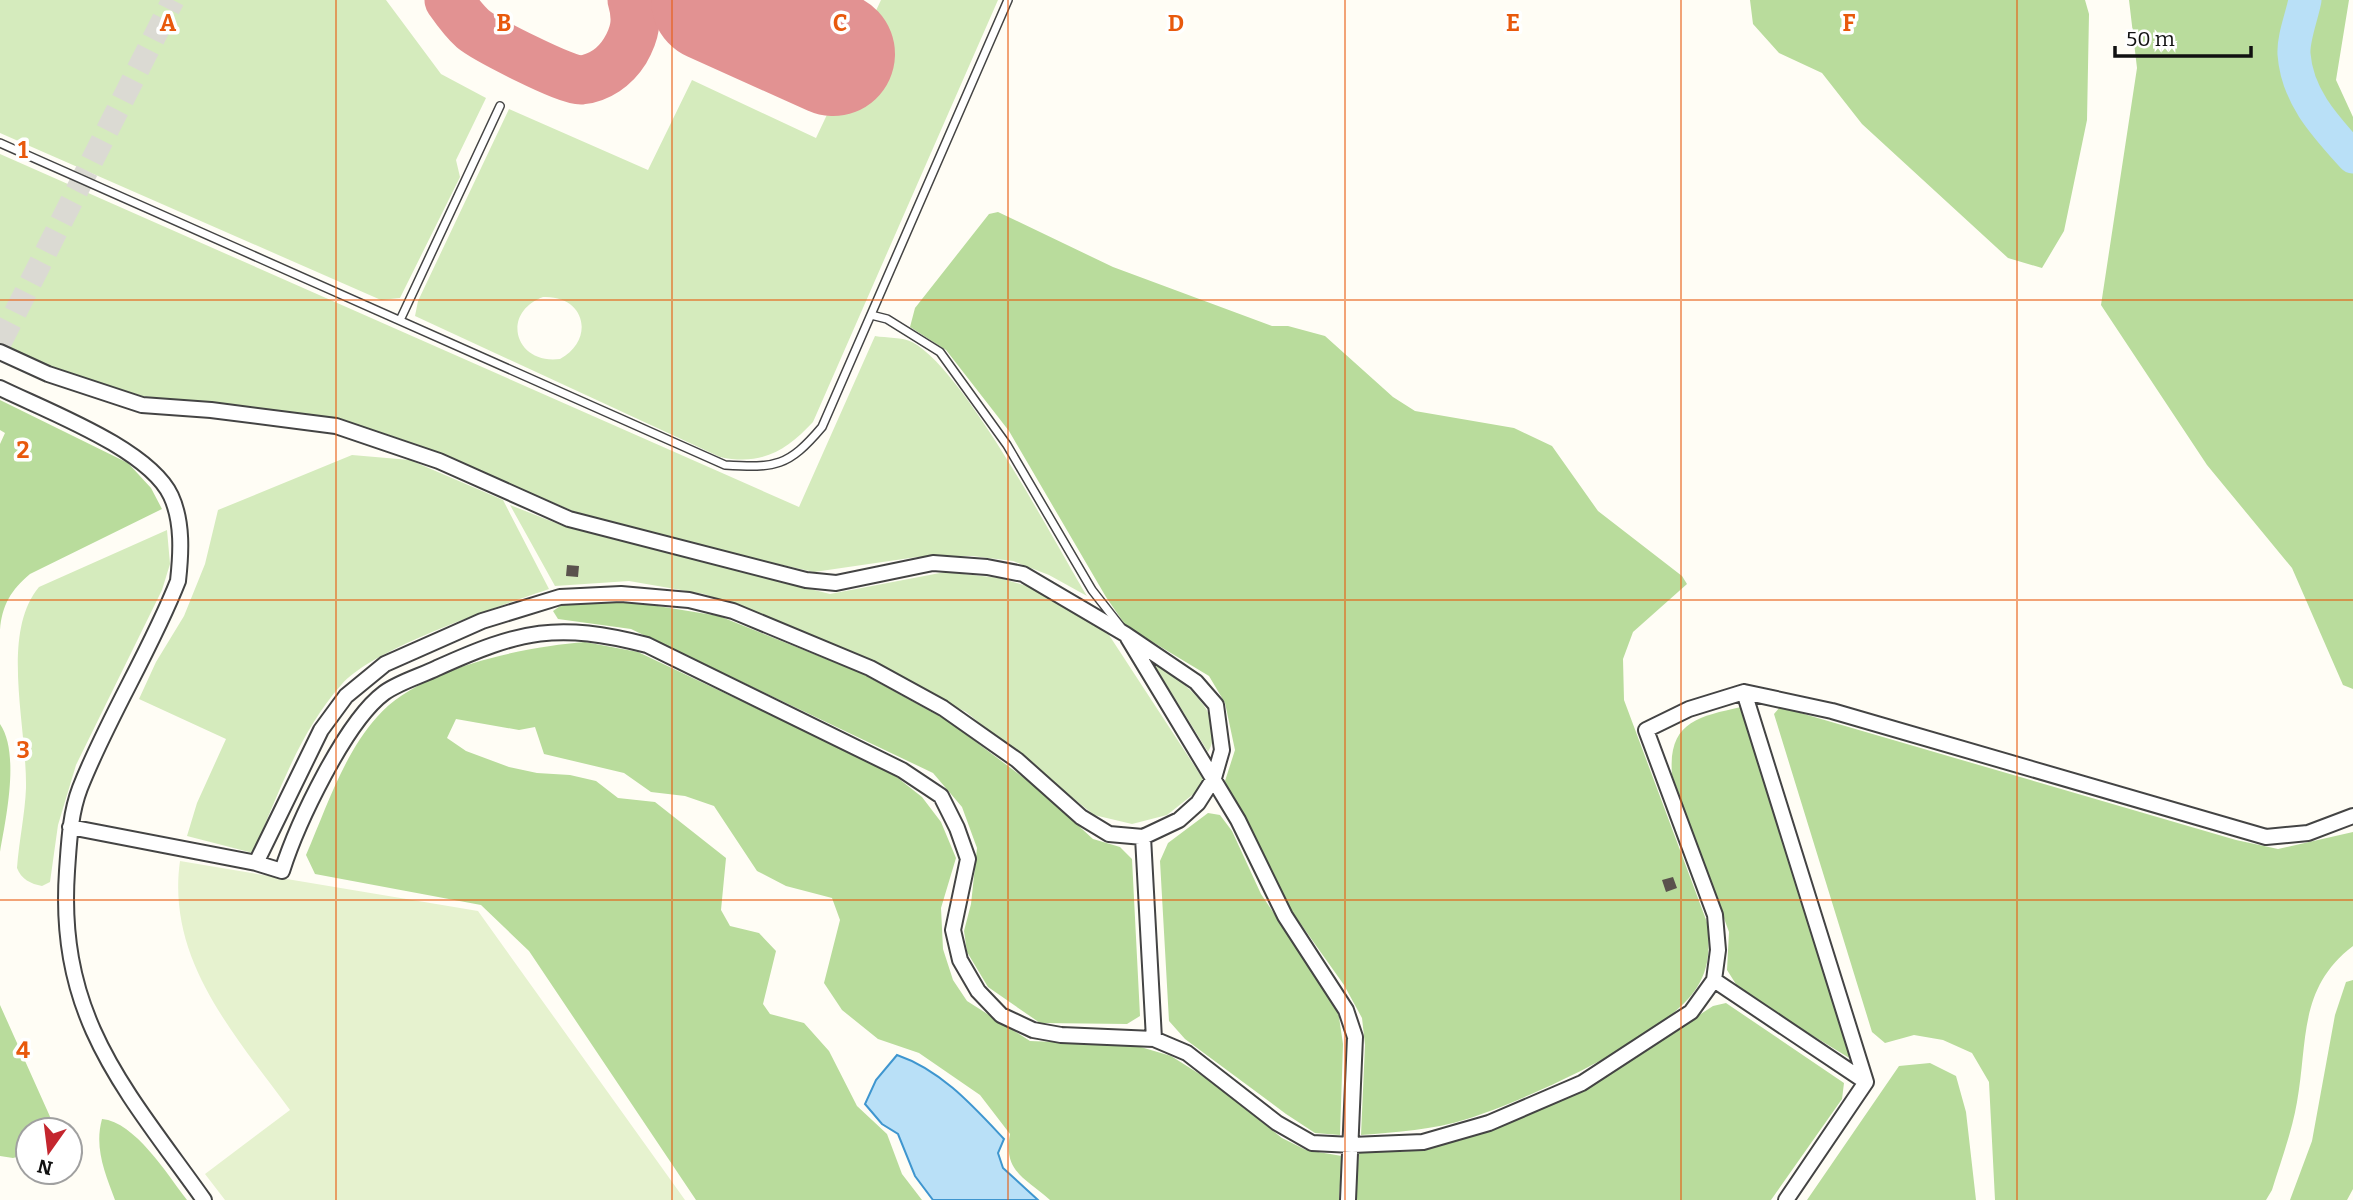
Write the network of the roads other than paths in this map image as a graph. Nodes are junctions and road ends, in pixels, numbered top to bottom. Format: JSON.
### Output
{"nodes":[{"id":1,"x":1007,"y":0,"type":"edge"},
{"id":2,"x":500,"y":106,"type":"dead end"},
{"id":3,"x":0,"y":143,"type":"edge"},
{"id":4,"x":871,"y":315,"type":"junction"},
{"id":5,"x":401,"y":318,"type":"junction"},
{"id":6,"x":0,"y":352,"type":"edge"},
{"id":7,"x":0,"y":388,"type":"edge"},
{"id":8,"x":1125,"y":634,"type":"junction"},
{"id":9,"x":1744,"y":692,"type":"junction"},
{"id":10,"x":1214,"y":778,"type":"junction"},
{"id":11,"x":2353,"y":816,"type":"edge"},
{"id":12,"x":70,"y":827,"type":"junction"},
{"id":13,"x":1143,"y":837,"type":"junction"},
{"id":14,"x":256,"y":863,"type":"junction"},
{"id":15,"x":1714,"y":979,"type":"junction"},
{"id":16,"x":1154,"y":1038,"type":"junction"},
{"id":17,"x":1866,"y":1082,"type":"junction"},
{"id":18,"x":1352,"y":1145,"type":"junction"},
{"id":19,"x":204,"y":1200,"type":"edge"},
{"id":20,"x":1348,"y":1200,"type":"edge"},
{"id":21,"x":1786,"y":1200,"type":"edge"}],
"edges":[{"from":1,"to":4,"type":"lane"},
{"from":2,"to":5,"type":"lane"},
{"from":3,"to":5,"type":"lane"},
{"from":4,"to":5,"type":"lane"},
{"from":4,"to":8,"type":"lane"},
{"from":6,"to":8,"type":"street"},
{"from":7,"to":12,"type":"street"},
{"from":8,"to":10,"type":"street"},
{"from":8,"to":10,"type":"street"},
{"from":9,"to":11,"type":"street"},
{"from":9,"to":15,"type":"street"},
{"from":9,"to":17,"type":"street"},
{"from":10,"to":13,"type":"street"},
{"from":10,"to":18,"type":"street"},
{"from":12,"to":14,"type":"street"},
{"from":12,"to":19,"type":"street"},
{"from":13,"to":14,"type":"street"},
{"from":13,"to":16,"type":"street"},
{"from":14,"to":16,"type":"street"},
{"from":15,"to":17,"type":"street"},
{"from":15,"to":18,"type":"street"},
{"from":16,"to":18,"type":"street"},
{"from":17,"to":21,"type":"street"},
{"from":18,"to":20,"type":"street"}]}
